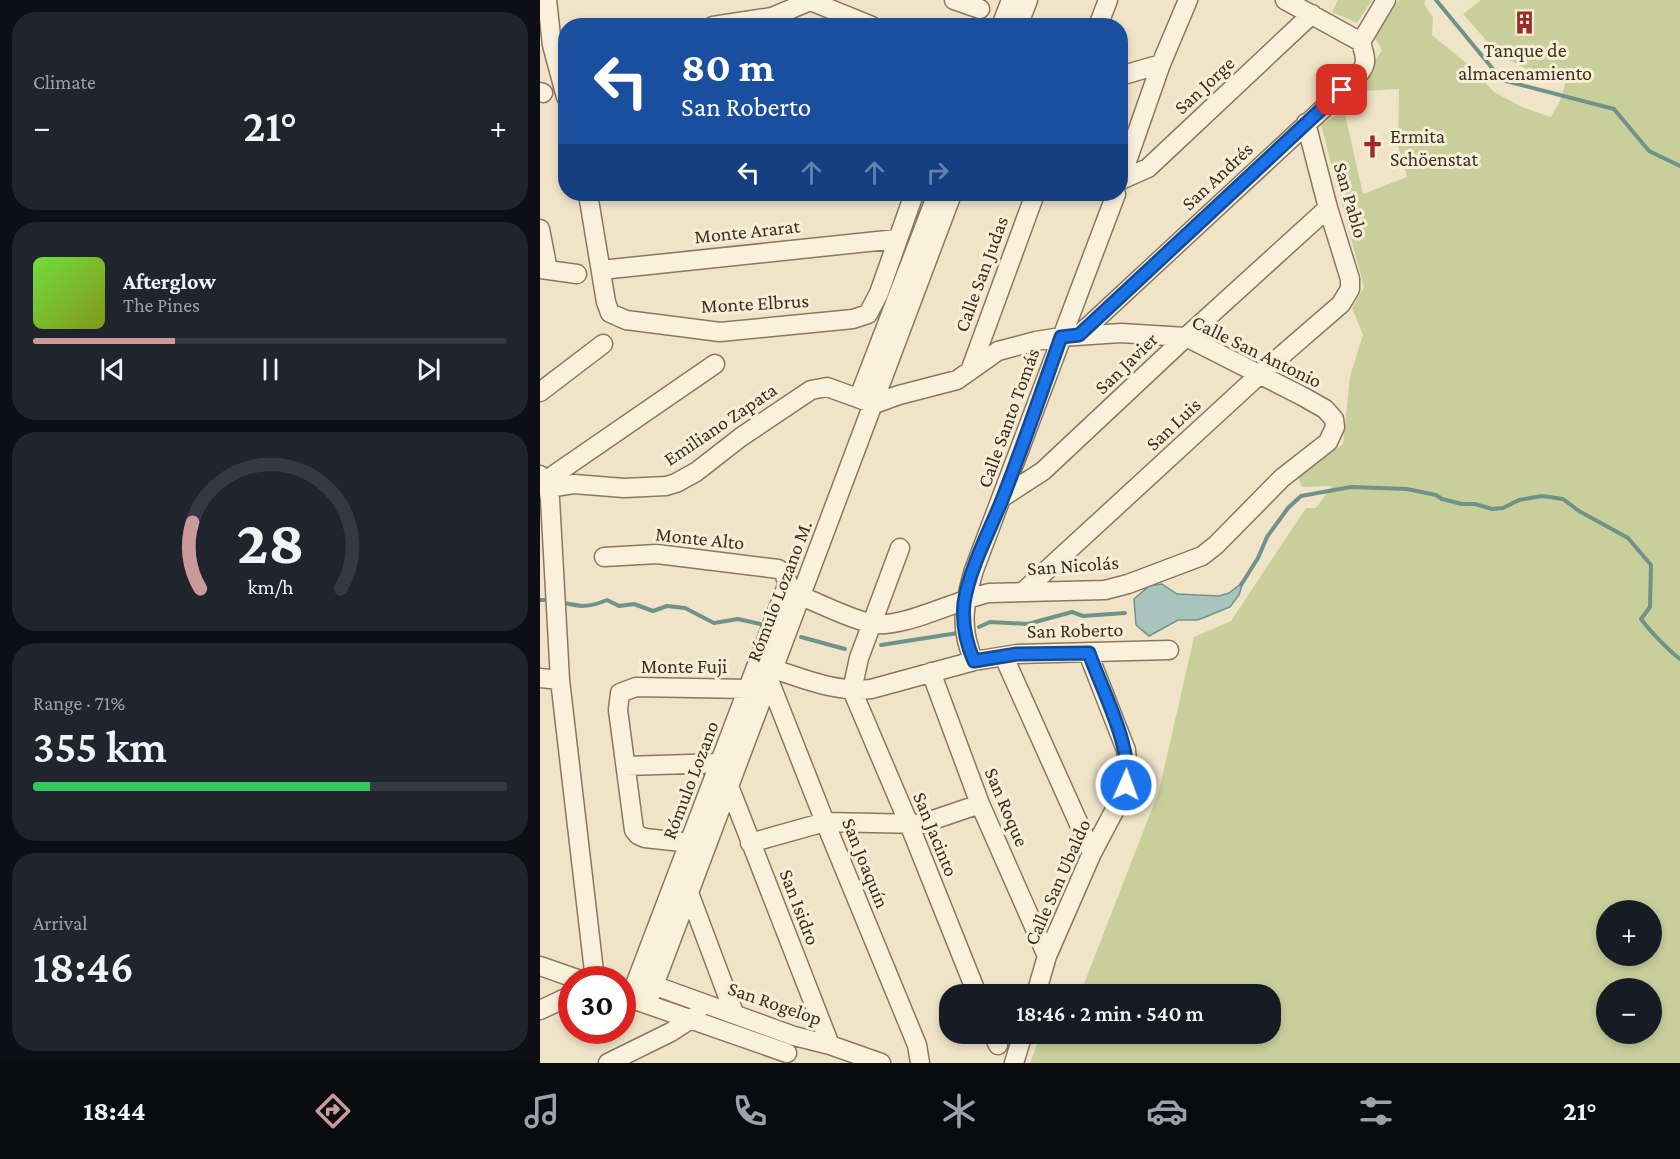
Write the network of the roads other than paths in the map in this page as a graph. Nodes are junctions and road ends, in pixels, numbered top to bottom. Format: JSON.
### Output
{"nodes":[{"id":1,"x":547,"y":0,"type":"edge"},
{"id":2,"x":809,"y":0,"type":"edge"},
{"id":3,"x":954,"y":0,"type":"edge"},
{"id":4,"x":1028,"y":0,"type":"edge"},
{"id":5,"x":1108,"y":0,"type":"edge"},
{"id":6,"x":1188,"y":0,"type":"edge"},
{"id":7,"x":1285,"y":0,"type":"edge"},
{"id":8,"x":1386,"y":0,"type":"edge"},
{"id":9,"x":980,"y":9,"type":"dead end"},
{"id":10,"x":1312,"y":14,"type":"junction"},
{"id":11,"x":765,"y":18,"type":"edge"},
{"id":12,"x":853,"y":18,"type":"edge"},
{"id":13,"x":1011,"y":18,"type":"edge"},
{"id":14,"x":1101,"y":18,"type":"edge"},
{"id":15,"x":558,"y":40,"type":"edge"},
{"id":16,"x":1360,"y":42,"type":"junction"},
{"id":17,"x":1161,"y":64,"type":"junction"},
{"id":18,"x":1128,"y":74,"type":"edge"},
{"id":19,"x":1306,"y":123,"type":"junction"},
{"id":20,"x":1128,"y":161,"type":"edge"},
{"id":21,"x":1128,"y":178,"type":"edge"},
{"id":22,"x":589,"y":201,"type":"edge"},
{"id":23,"x":911,"y":201,"type":"edge"},
{"id":24,"x":935,"y":201,"type":"edge"},
{"id":25,"x":949,"y":201,"type":"edge"},
{"id":26,"x":1032,"y":201,"type":"edge"},
{"id":27,"x":1114,"y":201,"type":"edge"},
{"id":28,"x":1329,"y":207,"type":"junction"},
{"id":29,"x":540,"y":229,"type":"edge"},
{"id":30,"x":897,"y":238,"type":"junction"},
{"id":31,"x":544,"y":269,"type":"edge"},
{"id":32,"x":601,"y":270,"type":"junction"},
{"id":33,"x":577,"y":274,"type":"dead end"},
{"id":34,"x":1350,"y":290,"type":"joint"},
{"id":35,"x":1070,"y":336,"type":"junction"},
{"id":36,"x":1186,"y":337,"type":"junction"},
{"id":37,"x":603,"y":344,"type":"dead end"},
{"id":38,"x":715,"y":364,"type":"dead end"},
{"id":39,"x":970,"y":371,"type":"junction"},
{"id":40,"x":1259,"y":375,"type":"junction"},
{"id":41,"x":540,"y":392,"type":"edge"},
{"id":42,"x":867,"y":400,"type":"junction"},
{"id":43,"x":1335,"y":427,"type":"joint"},
{"id":44,"x":544,"y":481,"type":"edge"},
{"id":45,"x":1003,"y":497,"type":"junction"},
{"id":46,"x":545,"y":523,"type":"edge"},
{"id":47,"x":900,"y":548,"type":"dead end"},
{"id":48,"x":604,"y":557,"type":"dead end"},
{"id":49,"x":787,"y":577,"type":"joint"},
{"id":50,"x":1024,"y":591,"type":"junction"},
{"id":51,"x":801,"y":596,"type":"junction"},
{"id":52,"x":964,"y":601,"type":"junction"},
{"id":53,"x":872,"y":624,"type":"junction"},
{"id":54,"x":1169,"y":650,"type":"dead end"},
{"id":55,"x":1089,"y":653,"type":"junction"},
{"id":56,"x":1004,"y":657,"type":"junction"},
{"id":57,"x":974,"y":661,"type":"junction"},
{"id":58,"x":931,"y":672,"type":"junction"},
{"id":59,"x":771,"y":674,"type":"junction"},
{"id":60,"x":540,"y":678,"type":"edge"},
{"id":61,"x":560,"y":680,"type":"junction"},
{"id":62,"x":748,"y":689,"type":"junction"},
{"id":63,"x":852,"y":690,"type":"junction"},
{"id":64,"x":721,"y":763,"type":"junction"},
{"id":65,"x":626,"y":766,"type":"junction"},
{"id":66,"x":729,"y":786,"type":"junction"},
{"id":67,"x":980,"y":804,"type":"junction"},
{"id":68,"x":825,"y":822,"type":"junction"},
{"id":69,"x":909,"y":824,"type":"junction"},
{"id":70,"x":691,"y":843,"type":"junction"},
{"id":71,"x":750,"y":843,"type":"junction"},
{"id":72,"x":1092,"y":853,"type":"junction"},
{"id":73,"x":689,"y":893,"type":"junction"},
{"id":74,"x":1047,"y":956,"type":"junction"},
{"id":75,"x":540,"y":966,"type":"edge"},
{"id":76,"x":592,"y":966,"type":"edge"},
{"id":77,"x":558,"y":972,"type":"edge"},
{"id":78,"x":973,"y":984,"type":"edge"},
{"id":79,"x":1039,"y":984,"type":"edge"},
{"id":80,"x":653,"y":985,"type":"junction"},
{"id":81,"x":636,"y":991,"type":"edge"},
{"id":82,"x":636,"y":997,"type":"edge"},
{"id":83,"x":636,"y":1000,"type":"edge"},
{"id":84,"x":558,"y":1002,"type":"edge"},
{"id":85,"x":709,"y":1004,"type":"junction"},
{"id":86,"x":540,"y":1010,"type":"edge"},
{"id":87,"x":734,"y":1013,"type":"junction"},
{"id":88,"x":691,"y":1021,"type":"junction"},
{"id":89,"x":794,"y":1036,"type":"junction"},
{"id":90,"x":1020,"y":1044,"type":"edge"},
{"id":91,"x":830,"y":1045,"type":"junction"},
{"id":92,"x":784,"y":1058,"type":"edge"},
{"id":93,"x":608,"y":1063,"type":"edge"},
{"id":94,"x":881,"y":1063,"type":"edge"},
{"id":95,"x":920,"y":1063,"type":"edge"},
{"id":96,"x":1014,"y":1063,"type":"edge"}],
"edges":[{"from":1,"to":15,"type":"street"},
{"from":2,"to":11,"type":"street"},
{"from":2,"to":12,"type":"street"},
{"from":3,"to":9,"type":"street"},
{"from":4,"to":13,"type":"street"},
{"from":5,"to":14,"type":"street"},
{"from":6,"to":17,"type":"street"},
{"from":7,"to":10,"type":"street"},
{"from":8,"to":16,"type":"street"},
{"from":10,"to":16,"type":"street"},
{"from":10,"to":21,"type":"street","name":"San Jorge"},
{"from":16,"to":19,"type":"street","name":"San Andrés"},
{"from":17,"to":18,"type":"street"},
{"from":17,"to":20,"type":"street"},
{"from":19,"to":28,"type":"street","name":"San Pablo"},
{"from":19,"to":35,"type":"street","name":"San Andrés"},
{"from":22,"to":32,"type":"street"},
{"from":23,"to":30,"type":"street"},
{"from":24,"to":42,"type":"street"},
{"from":25,"to":42,"type":"street","name":"Rómulo Lozano M."},
{"from":26,"to":39,"type":"street","name":"Calle San Judas"},
{"from":27,"to":35,"type":"street","name":"Calle Santo Tomás"},
{"from":28,"to":34,"type":"street","name":"San Pablo"},
{"from":28,"to":36,"type":"street","name":"San Javier"},
{"from":29,"to":31,"type":"street"},
{"from":30,"to":32,"type":"street","name":"Monte Ararat"},
{"from":30,"to":32,"type":"street","name":"Monte Elbrus"},
{"from":31,"to":33,"type":"street"},
{"from":34,"to":40,"type":"street","name":"San Luis"},
{"from":35,"to":36,"type":"street","name":"Calle San Antonio"},
{"from":35,"to":39,"type":"street","name":"Calle San Antonio"},
{"from":35,"to":45,"type":"street","name":"Calle Santo Tomás"},
{"from":36,"to":40,"type":"street","name":"Calle San Antonio"},
{"from":36,"to":45,"type":"street","name":"San Javier"},
{"from":37,"to":41,"type":"street"},
{"from":38,"to":44,"type":"street"},
{"from":39,"to":42,"type":"street","name":"Calle San Antonio"},
{"from":40,"to":43,"type":"street","name":"Calle San Antonio"},
{"from":40,"to":50,"type":"street","name":"San Luis"},
{"from":42,"to":44,"type":"street","name":"Emiliano Zapata"},
{"from":42,"to":51,"type":"street","name":"Rómulo Lozano M."},
{"from":43,"to":50,"type":"street","name":"San Nicolás"},
{"from":44,"to":46,"type":"street"},
{"from":45,"to":52,"type":"street","name":"Calle Santo Tomás"},
{"from":46,"to":61,"type":"street"},
{"from":47,"to":53,"type":"street"},
{"from":48,"to":49,"type":"street","name":"Monte Alto"},
{"from":49,"to":62,"type":"street","name":"Rómulo Lozano"},
{"from":50,"to":52,"type":"street","name":"San Nicolás"},
{"from":51,"to":53,"type":"street","name":"San Nicolás"},
{"from":51,"to":59,"type":"street","name":"Rómulo Lozano M."},
{"from":52,"to":53,"type":"street","name":"San Nicolás"},
{"from":52,"to":57,"type":"street","name":"Calle Santo Tomás"},
{"from":53,"to":63,"type":"street"},
{"from":54,"to":55,"type":"street","name":"San Roberto"},
{"from":55,"to":56,"type":"street","name":"San Roberto"},
{"from":55,"to":72,"type":"street","name":"Calle San Ubaldo"},
{"from":56,"to":57,"type":"street","name":"San Roberto"},
{"from":56,"to":72,"type":"street"},
{"from":57,"to":58,"type":"street","name":"San Roberto"},
{"from":58,"to":63,"type":"street","name":"San Roberto"},
{"from":58,"to":67,"type":"street","name":"San Roque"},
{"from":59,"to":63,"type":"street","name":"San Roberto"},
{"from":59,"to":66,"type":"street","name":"Rómulo Lozano M."},
{"from":59,"to":68,"type":"street","name":"San Joaquín"},
{"from":60,"to":61,"type":"street"},
{"from":61,"to":76,"type":"street"},
{"from":62,"to":64,"type":"street","name":"Rómulo Lozano"},
{"from":62,"to":65,"type":"street","name":"Monte Fuji"},
{"from":63,"to":69,"type":"street","name":"San Jacinto"},
{"from":64,"to":65,"type":"street"},
{"from":64,"to":70,"type":"street","name":"Rómulo Lozano"},
{"from":65,"to":70,"type":"street"},
{"from":66,"to":71,"type":"street","name":"San Isidro"},
{"from":66,"to":73,"type":"street","name":"Rómulo Lozano M."},
{"from":67,"to":69,"type":"street"},
{"from":67,"to":74,"type":"street","name":"San Roque"},
{"from":68,"to":69,"type":"street"},
{"from":68,"to":71,"type":"street"},
{"from":68,"to":95,"type":"street","name":"San Joaquín"},
{"from":69,"to":78,"type":"street","name":"San Jacinto"},
{"from":70,"to":81,"type":"street","name":"Rómulo Lozano"},
{"from":71,"to":91,"type":"street","name":"San Isidro"},
{"from":72,"to":74,"type":"street","name":"Calle San Ubaldo"},
{"from":73,"to":80,"type":"street","name":"Rómulo Lozano M."},
{"from":73,"to":87,"type":"street"},
{"from":74,"to":79,"type":"street","name":"Calle San Ubaldo"},
{"from":75,"to":77,"type":"street"},
{"from":80,"to":82,"type":"street","name":"Rómulo Lozano M."},
{"from":80,"to":85,"type":"street","name":"San Rogelop"},
{"from":83,"to":88,"type":"street"},
{"from":84,"to":86,"type":"street"},
{"from":85,"to":87,"type":"street","name":"San Rogelop"},
{"from":85,"to":88,"type":"street"},
{"from":87,"to":89,"type":"street","name":"San Rogelop"},
{"from":88,"to":92,"type":"street"},
{"from":88,"to":93,"type":"street"},
{"from":89,"to":91,"type":"street","name":"San Rogelop"},
{"from":89,"to":92,"type":"street"},
{"from":90,"to":96,"type":"street"},
{"from":91,"to":94,"type":"street","name":"San Rogelop"}]}
